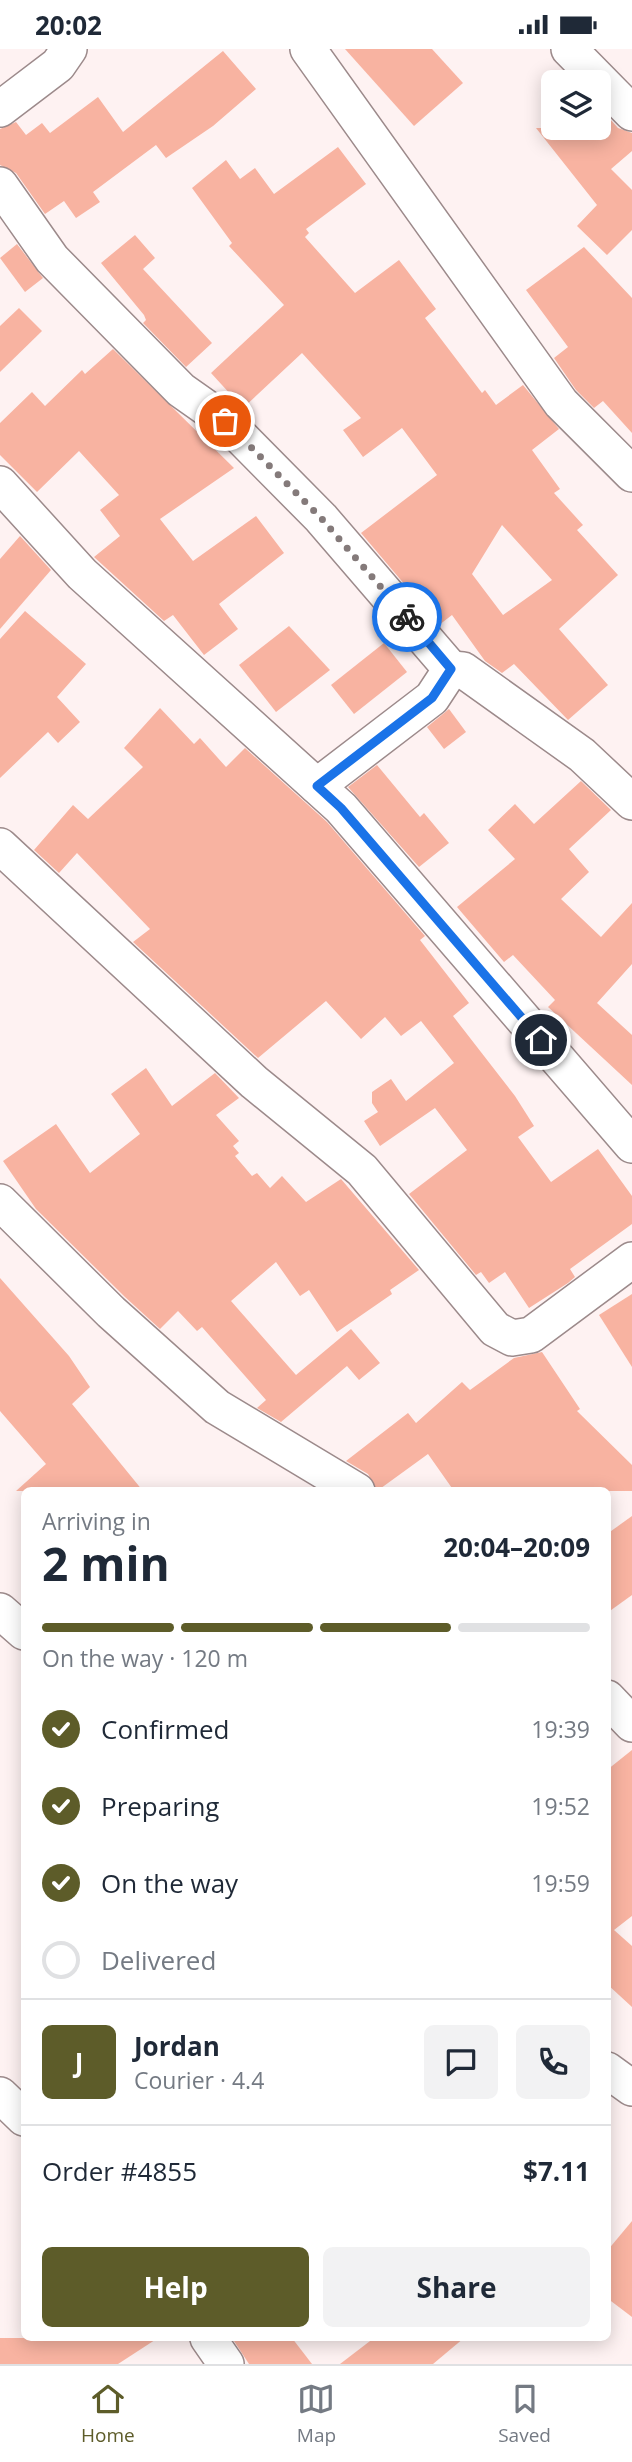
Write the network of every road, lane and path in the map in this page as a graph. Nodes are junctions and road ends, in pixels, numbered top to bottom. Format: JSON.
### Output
{"nodes":[{"id":1,"x":69,"y":49,"type":"edge"},
{"id":2,"x":308,"y":49,"type":"edge"},
{"id":3,"x":569,"y":49,"type":"edge"},
{"id":4,"x":0,"y":109,"type":"edge"},
{"id":5,"x":632,"y":113,"type":"edge"},
{"id":6,"x":0,"y":185,"type":"edge"},
{"id":7,"x":632,"y":474,"type":"edge"},
{"id":8,"x":0,"y":484,"type":"edge"},
{"id":9,"x":451,"y":669,"type":"junction"},
{"id":10,"x":317,"y":786,"type":"junction"},
{"id":11,"x":632,"y":802,"type":"edge"},
{"id":12,"x":0,"y":846,"type":"edge"},
{"id":13,"x":632,"y":1145,"type":"edge"},
{"id":14,"x":0,"y":1202,"type":"edge"},
{"id":15,"x":632,"y":1260,"type":"edge"},
{"id":16,"x":350,"y":1487,"type":"edge"},
{"id":17,"x":0,"y":1611,"type":"edge"},
{"id":18,"x":21,"y":1629,"type":"edge"},
{"id":19,"x":611,"y":1702,"type":"edge"},
{"id":20,"x":632,"y":1724,"type":"edge"},
{"id":21,"x":611,"y":2073,"type":"edge"},
{"id":22,"x":632,"y":2088,"type":"edge"},
{"id":23,"x":0,"y":2095,"type":"edge"},
{"id":24,"x":21,"y":2116,"type":"edge"},
{"id":25,"x":210,"y":2341,"type":"edge"},
{"id":26,"x":226,"y":2364,"type":"edge"}],
"edges":[{"from":1,"to":4,"type":"street"},
{"from":2,"to":7,"type":"street"},
{"from":3,"to":5,"type":"street"},
{"from":6,"to":9,"type":"street"},
{"from":8,"to":10,"type":"street"},
{"from":9,"to":10,"type":"street"},
{"from":9,"to":11,"type":"street"},
{"from":10,"to":13,"type":"street"},
{"from":12,"to":15,"type":"street"},
{"from":14,"to":16,"type":"street"},
{"from":17,"to":18,"type":"street"},
{"from":19,"to":20,"type":"street"},
{"from":21,"to":22,"type":"street"},
{"from":23,"to":24,"type":"street"},
{"from":25,"to":26,"type":"street"}]}
